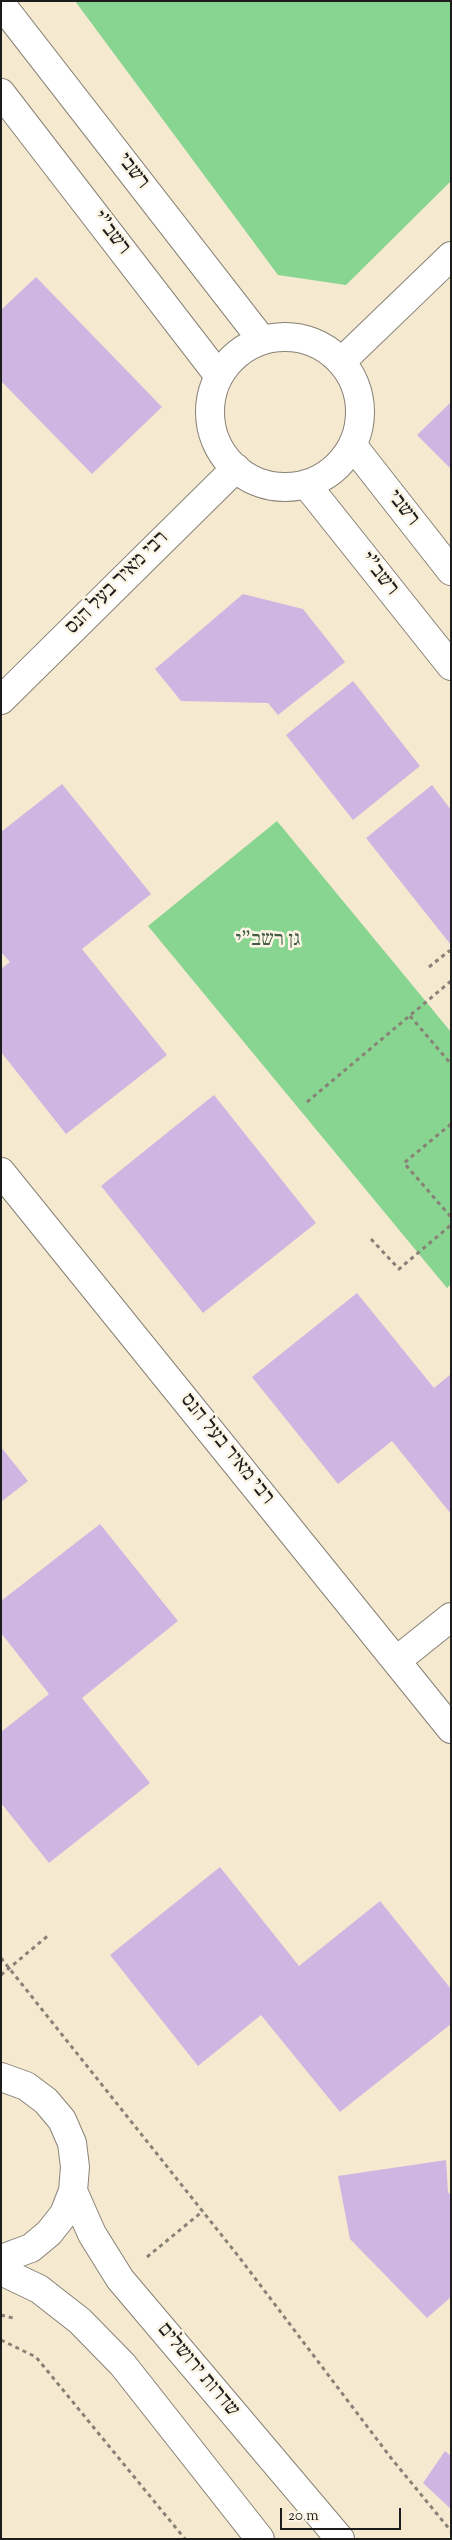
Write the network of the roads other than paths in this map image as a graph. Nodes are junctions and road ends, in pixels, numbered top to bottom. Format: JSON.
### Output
{"nodes":[{"id":1,"x":1,"y":4,"type":"edge"},
{"id":2,"x":1,"y":93,"type":"edge"},
{"id":3,"x":451,"y":256,"type":"edge"},
{"id":4,"x":262,"y":340,"type":"junction"},
{"id":5,"x":342,"y":362,"type":"junction"},
{"id":6,"x":219,"y":376,"type":"junction"},
{"id":7,"x":353,"y":446,"type":"junction"},
{"id":8,"x":236,"y":468,"type":"junction"},
{"id":9,"x":306,"y":484,"type":"junction"},
{"id":10,"x":451,"y":571,"type":"edge"},
{"id":11,"x":451,"y":666,"type":"edge"},
{"id":12,"x":1,"y":700,"type":"edge"},
{"id":13,"x":1,"y":1172,"type":"edge"},
{"id":14,"x":451,"y":1616,"type":"edge"},
{"id":15,"x":396,"y":1661,"type":"junction"},
{"id":16,"x":451,"y":1729,"type":"edge"},
{"id":17,"x":2,"y":2077,"type":"edge"},
{"id":18,"x":73,"y":2191,"type":"junction"},
{"id":19,"x":1,"y":2259,"type":"edge"},
{"id":20,"x":1,"y":2270,"type":"edge"},
{"id":21,"x":260,"y":2539,"type":"edge"},
{"id":22,"x":340,"y":2539,"type":"edge"}],
"edges":[{"from":1,"to":4,"type":"street","name":"רשבי"},
{"from":2,"to":6,"type":"street","name":"רשב\"י"},
{"from":3,"to":5,"type":"street"},
{"from":4,"to":5,"type":"street"},
{"from":4,"to":6,"type":"street"},
{"from":5,"to":7,"type":"street"},
{"from":6,"to":8,"type":"street"},
{"from":7,"to":9,"type":"street"},
{"from":7,"to":10,"type":"street","name":"רשבי"},
{"from":8,"to":9,"type":"street"},
{"from":8,"to":12,"type":"street","name":"רבי מאיר בעל הנס"},
{"from":9,"to":11,"type":"street","name":"רשב\"י"},
{"from":13,"to":15,"type":"street","name":"רבי מאיר בעל הנס"},
{"from":14,"to":15,"type":"street"},
{"from":15,"to":16,"type":"street","name":"רבי מאיר בעל הנס"},
{"from":17,"to":18,"type":"street"},
{"from":18,"to":19,"type":"street"},
{"from":18,"to":22,"type":"street","name":"שדרות ירושלים"},
{"from":20,"to":21,"type":"street"}]}
